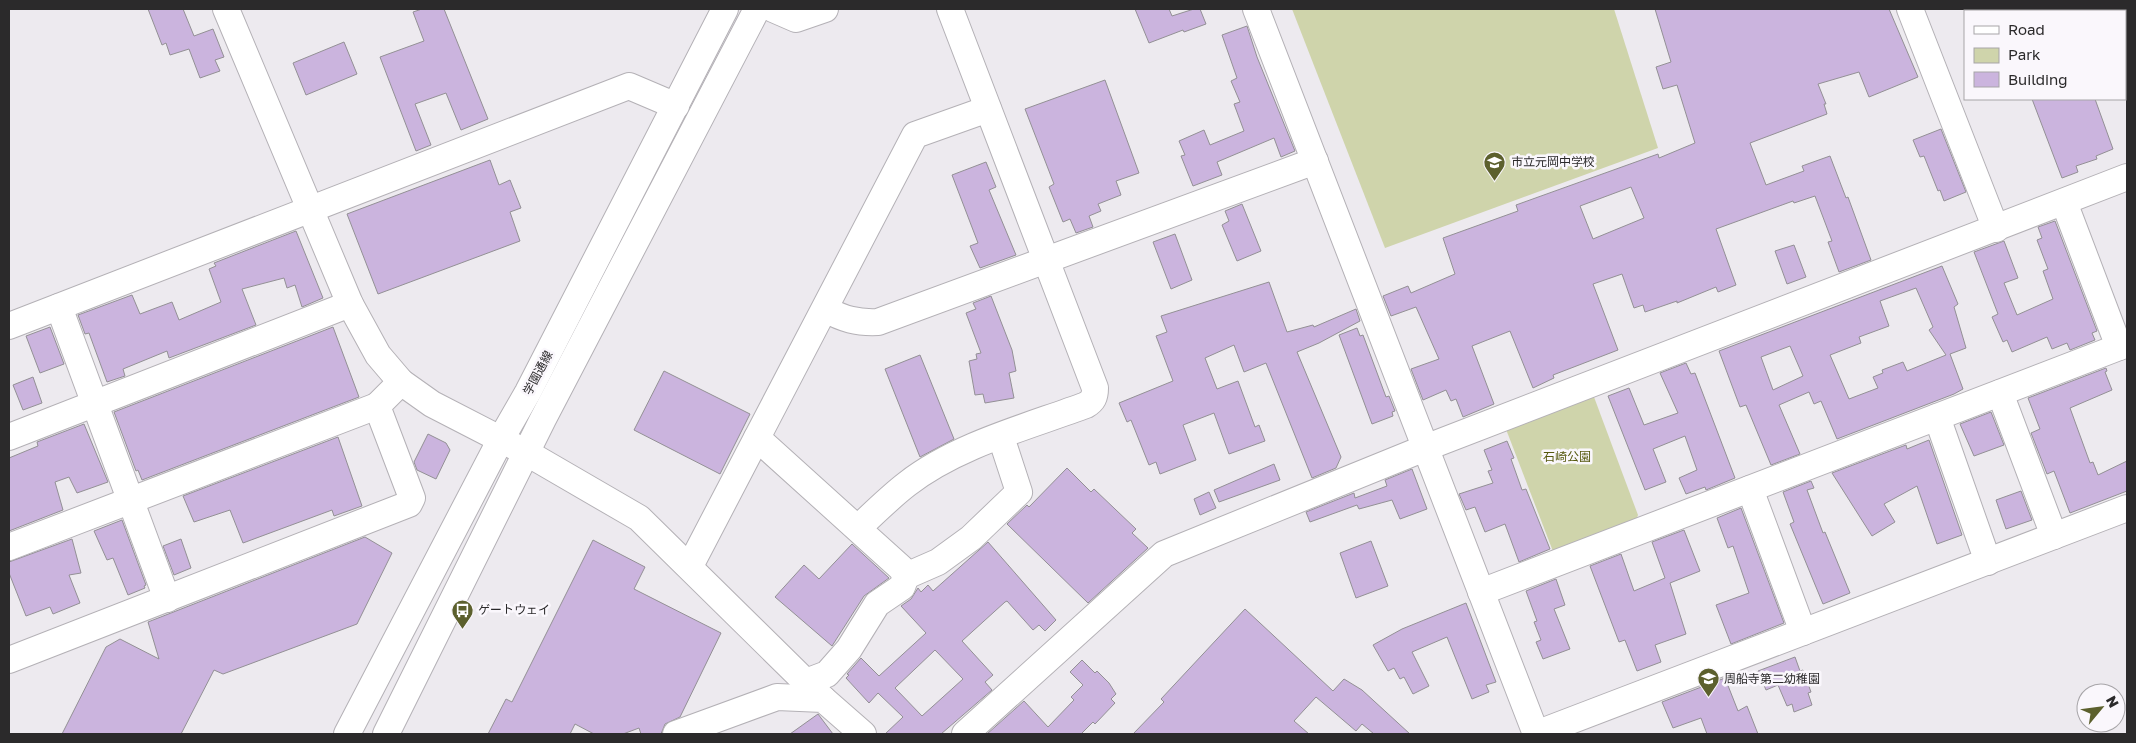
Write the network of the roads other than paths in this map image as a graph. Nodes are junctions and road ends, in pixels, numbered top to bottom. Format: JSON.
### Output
{"nodes":[{"id":1,"x":226,"y":9,"type":"edge"},
{"id":2,"x":725,"y":9,"type":"edge"},
{"id":3,"x":757,"y":9,"type":"edge"},
{"id":4,"x":774,"y":9,"type":"edge"},
{"id":5,"x":825,"y":9,"type":"edge"},
{"id":6,"x":950,"y":9,"type":"edge"},
{"id":7,"x":1256,"y":9,"type":"edge"},
{"id":8,"x":1910,"y":9,"type":"edge"},
{"id":9,"x":676,"y":106,"type":"junction"},
{"id":10,"x":988,"y":109,"type":"junction"},
{"id":11,"x":1315,"y":161,"type":"junction"},
{"id":12,"x":2127,"y":177,"type":"edge"},
{"id":13,"x":2064,"y":202,"type":"junction"},
{"id":14,"x":310,"y":210,"type":"junction"},
{"id":15,"x":1996,"y":229,"type":"junction"},
{"id":16,"x":1045,"y":261,"type":"junction"},
{"id":17,"x":350,"y":304,"type":"junction"},
{"id":18,"x":59,"y":307,"type":"junction"},
{"id":19,"x":824,"y":309,"type":"junction"},
{"id":20,"x":9,"y":326,"type":"edge"},
{"id":21,"x":2123,"y":345,"type":"edge"},
{"id":22,"x":401,"y":382,"type":"junction"},
{"id":23,"x":2000,"y":393,"type":"junction"},
{"id":24,"x":94,"y":404,"type":"junction"},
{"id":25,"x":377,"y":406,"type":"junction"},
{"id":26,"x":1937,"y":417,"type":"junction"},
{"id":27,"x":1001,"y":436,"type":"junction"},
{"id":28,"x":9,"y":437,"type":"edge"},
{"id":29,"x":757,"y":438,"type":"junction"},
{"id":30,"x":501,"y":439,"type":"junction"},
{"id":31,"x":1425,"y":448,"type":"junction"},
{"id":32,"x":527,"y":453,"type":"junction"},
{"id":33,"x":1750,"y":489,"type":"junction"},
{"id":34,"x":130,"y":500,"type":"junction"},
{"id":35,"x":2127,"y":508,"type":"edge"},
{"id":36,"x":858,"y":528,"type":"junction"},
{"id":37,"x":2054,"y":536,"type":"junction"},
{"id":38,"x":9,"y":547,"type":"edge"},
{"id":39,"x":1988,"y":562,"type":"junction"},
{"id":40,"x":690,"y":566,"type":"junction"},
{"id":41,"x":906,"y":576,"type":"junction"},
{"id":42,"x":1481,"y":592,"type":"junction"},
{"id":43,"x":167,"y":599,"type":"junction"},
{"id":44,"x":1803,"y":632,"type":"junction"},
{"id":45,"x":9,"y":660,"type":"edge"},
{"id":46,"x":815,"y":690,"type":"junction"},
{"id":47,"x":347,"y":734,"type":"edge"},
{"id":48,"x":386,"y":734,"type":"edge"},
{"id":49,"x":676,"y":734,"type":"edge"},
{"id":50,"x":863,"y":734,"type":"edge"},
{"id":51,"x":965,"y":734,"type":"edge"},
{"id":52,"x":1536,"y":734,"type":"edge"}],
"edges":[{"from":1,"to":14,"type":"street"},
{"from":2,"to":9,"type":"street","name":"学園通線"},
{"from":3,"to":32,"type":"street","name":"学園通線"},
{"from":4,"to":5,"type":"street"},
{"from":6,"to":10,"type":"street"},
{"from":7,"to":11,"type":"street"},
{"from":8,"to":15,"type":"street"},
{"from":9,"to":14,"type":"street"},
{"from":9,"to":30,"type":"street","name":"学園通線"},
{"from":10,"to":16,"type":"street"},
{"from":10,"to":19,"type":"street"},
{"from":11,"to":16,"type":"street"},
{"from":11,"to":31,"type":"street"},
{"from":12,"to":13,"type":"street"},
{"from":13,"to":15,"type":"street"},
{"from":13,"to":21,"type":"street"},
{"from":14,"to":17,"type":"street"},
{"from":14,"to":18,"type":"street"},
{"from":15,"to":31,"type":"street"},
{"from":16,"to":19,"type":"street"},
{"from":16,"to":27,"type":"street"},
{"from":17,"to":22,"type":"street"},
{"from":17,"to":24,"type":"street"},
{"from":18,"to":20,"type":"street"},
{"from":18,"to":24,"type":"street"},
{"from":19,"to":29,"type":"street"},
{"from":21,"to":23,"type":"street"},
{"from":22,"to":25,"type":"street"},
{"from":22,"to":30,"type":"street"},
{"from":23,"to":26,"type":"street"},
{"from":23,"to":37,"type":"street"},
{"from":24,"to":28,"type":"street"},
{"from":24,"to":34,"type":"street"},
{"from":25,"to":34,"type":"street"},
{"from":25,"to":43,"type":"street"},
{"from":26,"to":33,"type":"street"},
{"from":26,"to":39,"type":"street"},
{"from":27,"to":36,"type":"street"},
{"from":27,"to":41,"type":"street"},
{"from":29,"to":36,"type":"street"},
{"from":29,"to":40,"type":"street"},
{"from":30,"to":32,"type":"street"},
{"from":30,"to":47,"type":"street","name":"学園通線"},
{"from":31,"to":42,"type":"street"},
{"from":31,"to":51,"type":"street"},
{"from":32,"to":40,"type":"street"},
{"from":32,"to":48,"type":"street","name":"学園通線"},
{"from":33,"to":42,"type":"street"},
{"from":33,"to":44,"type":"street"},
{"from":34,"to":38,"type":"street"},
{"from":34,"to":43,"type":"street"},
{"from":35,"to":37,"type":"street"},
{"from":36,"to":41,"type":"street"},
{"from":37,"to":39,"type":"street"},
{"from":39,"to":44,"type":"street"},
{"from":40,"to":46,"type":"street"},
{"from":41,"to":46,"type":"street"},
{"from":42,"to":52,"type":"street"},
{"from":43,"to":45,"type":"street"},
{"from":44,"to":52,"type":"street"},
{"from":46,"to":49,"type":"street"},
{"from":46,"to":50,"type":"street"}]}
